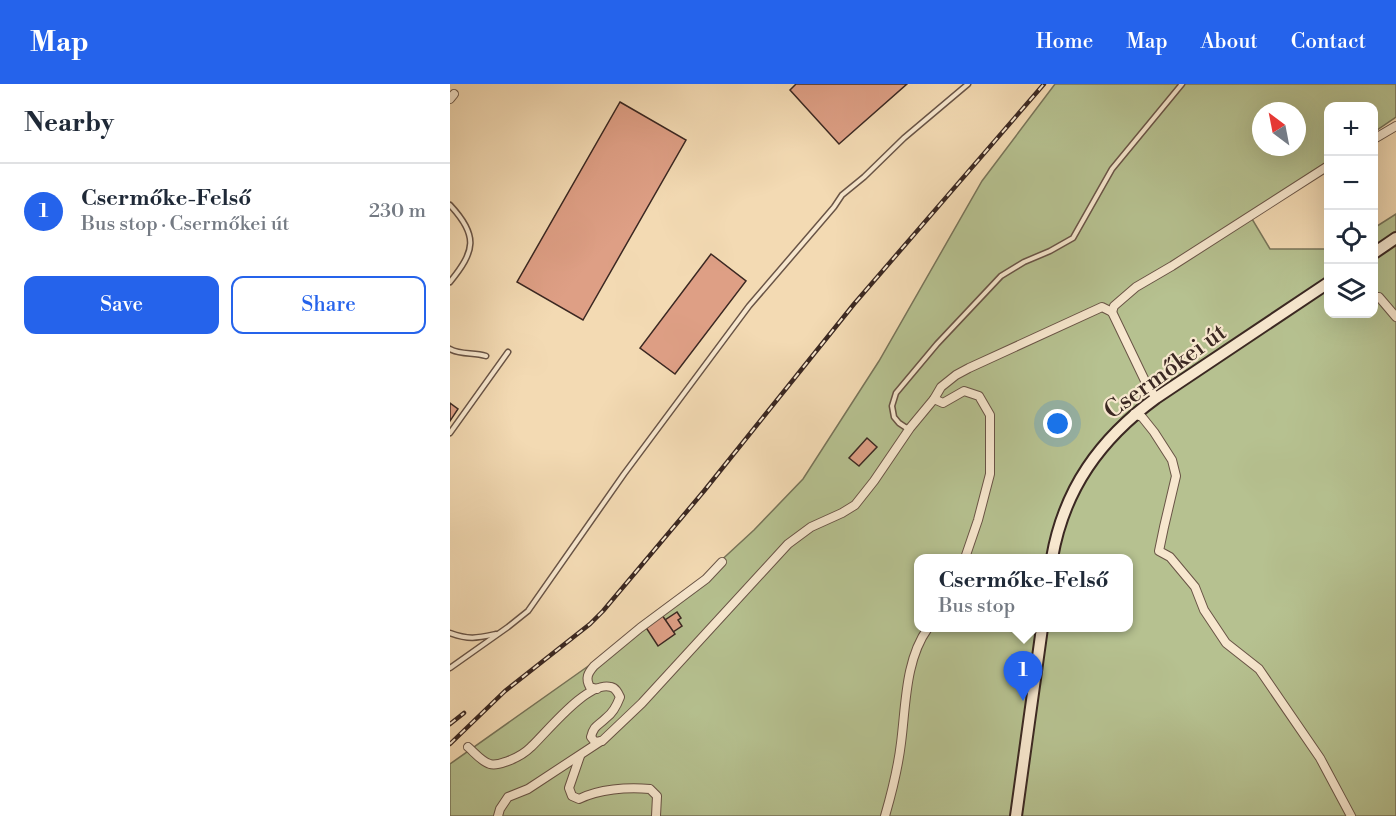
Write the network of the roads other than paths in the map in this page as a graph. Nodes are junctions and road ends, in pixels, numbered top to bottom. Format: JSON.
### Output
{"nodes":[{"id":1,"x":968,"y":84,"type":"edge"},
{"id":2,"x":1182,"y":84,"type":"edge"},
{"id":3,"x":1396,"y":126,"type":"edge"},
{"id":4,"x":1378,"y":137,"type":"edge"},
{"id":5,"x":1324,"y":169,"type":"edge"},
{"id":6,"x":450,"y":204,"type":"edge"},
{"id":7,"x":1395,"y":239,"type":"edge"},
{"id":8,"x":1378,"y":250,"type":"edge"},
{"id":9,"x":450,"y":282,"type":"edge"},
{"id":10,"x":1324,"y":286,"type":"edge"},
{"id":11,"x":1378,"y":297,"type":"edge"},
{"id":12,"x":1112,"y":312,"type":"junction"},
{"id":13,"x":1396,"y":317,"type":"edge"},
{"id":14,"x":450,"y":349,"type":"edge"},
{"id":15,"x":508,"y":352,"type":"dead end"},
{"id":16,"x":486,"y":356,"type":"dead end"},
{"id":17,"x":1156,"y":398,"type":"junction"},
{"id":18,"x":934,"y":399,"type":"junction"},
{"id":19,"x":1134,"y":414,"type":"junction"},
{"id":20,"x":910,"y":428,"type":"junction"},
{"id":21,"x":450,"y":433,"type":"edge"},
{"id":22,"x":966,"y":554,"type":"edge"},
{"id":23,"x":1053,"y":554,"type":"edge"},
{"id":24,"x":722,"y":562,"type":"dead end"},
{"id":25,"x":925,"y":632,"type":"edge"},
{"id":26,"x":1041,"y":632,"type":"edge"},
{"id":27,"x":450,"y":633,"type":"edge"},
{"id":28,"x":499,"y":633,"type":"junction"},
{"id":29,"x":450,"y":668,"type":"edge"},
{"id":30,"x":597,"y":689,"type":"junction"},
{"id":31,"x":602,"y":741,"type":"junction"},
{"id":32,"x":468,"y":747,"type":"dead end"},
{"id":33,"x":580,"y":756,"type":"junction"},
{"id":34,"x":498,"y":816,"type":"edge"},
{"id":35,"x":656,"y":816,"type":"edge"},
{"id":36,"x":885,"y":816,"type":"edge"},
{"id":37,"x":1016,"y":816,"type":"edge"},
{"id":38,"x":1351,"y":816,"type":"edge"}],
"edges":[{"from":1,"to":28,"type":"lane"},
{"from":2,"to":20,"type":"lane"},
{"from":3,"to":4,"type":"street"},
{"from":5,"to":12,"type":"street"},
{"from":6,"to":9,"type":"lane"},
{"from":7,"to":8,"type":"main road"},
{"from":10,"to":17,"type":"main road","name":"Csermőkei út"},
{"from":11,"to":13,"type":"street"},
{"from":12,"to":17,"type":"street"},
{"from":12,"to":18,"type":"street"},
{"from":14,"to":16,"type":"lane"},
{"from":15,"to":21,"type":"lane"},
{"from":17,"to":19,"type":"main road","name":"Csermőkei út"},
{"from":18,"to":20,"type":"street"},
{"from":18,"to":22,"type":"street"},
{"from":19,"to":23,"type":"main road","name":"Csermőkei út"},
{"from":19,"to":38,"type":"street"},
{"from":20,"to":31,"type":"street"},
{"from":24,"to":30,"type":"street"},
{"from":25,"to":36,"type":"street"},
{"from":26,"to":37,"type":"main road"},
{"from":27,"to":28,"type":"lane"},
{"from":28,"to":29,"type":"lane"},
{"from":30,"to":31,"type":"street"},
{"from":30,"to":32,"type":"street"},
{"from":31,"to":33,"type":"street"},
{"from":33,"to":34,"type":"street"},
{"from":33,"to":35,"type":"street"}]}
